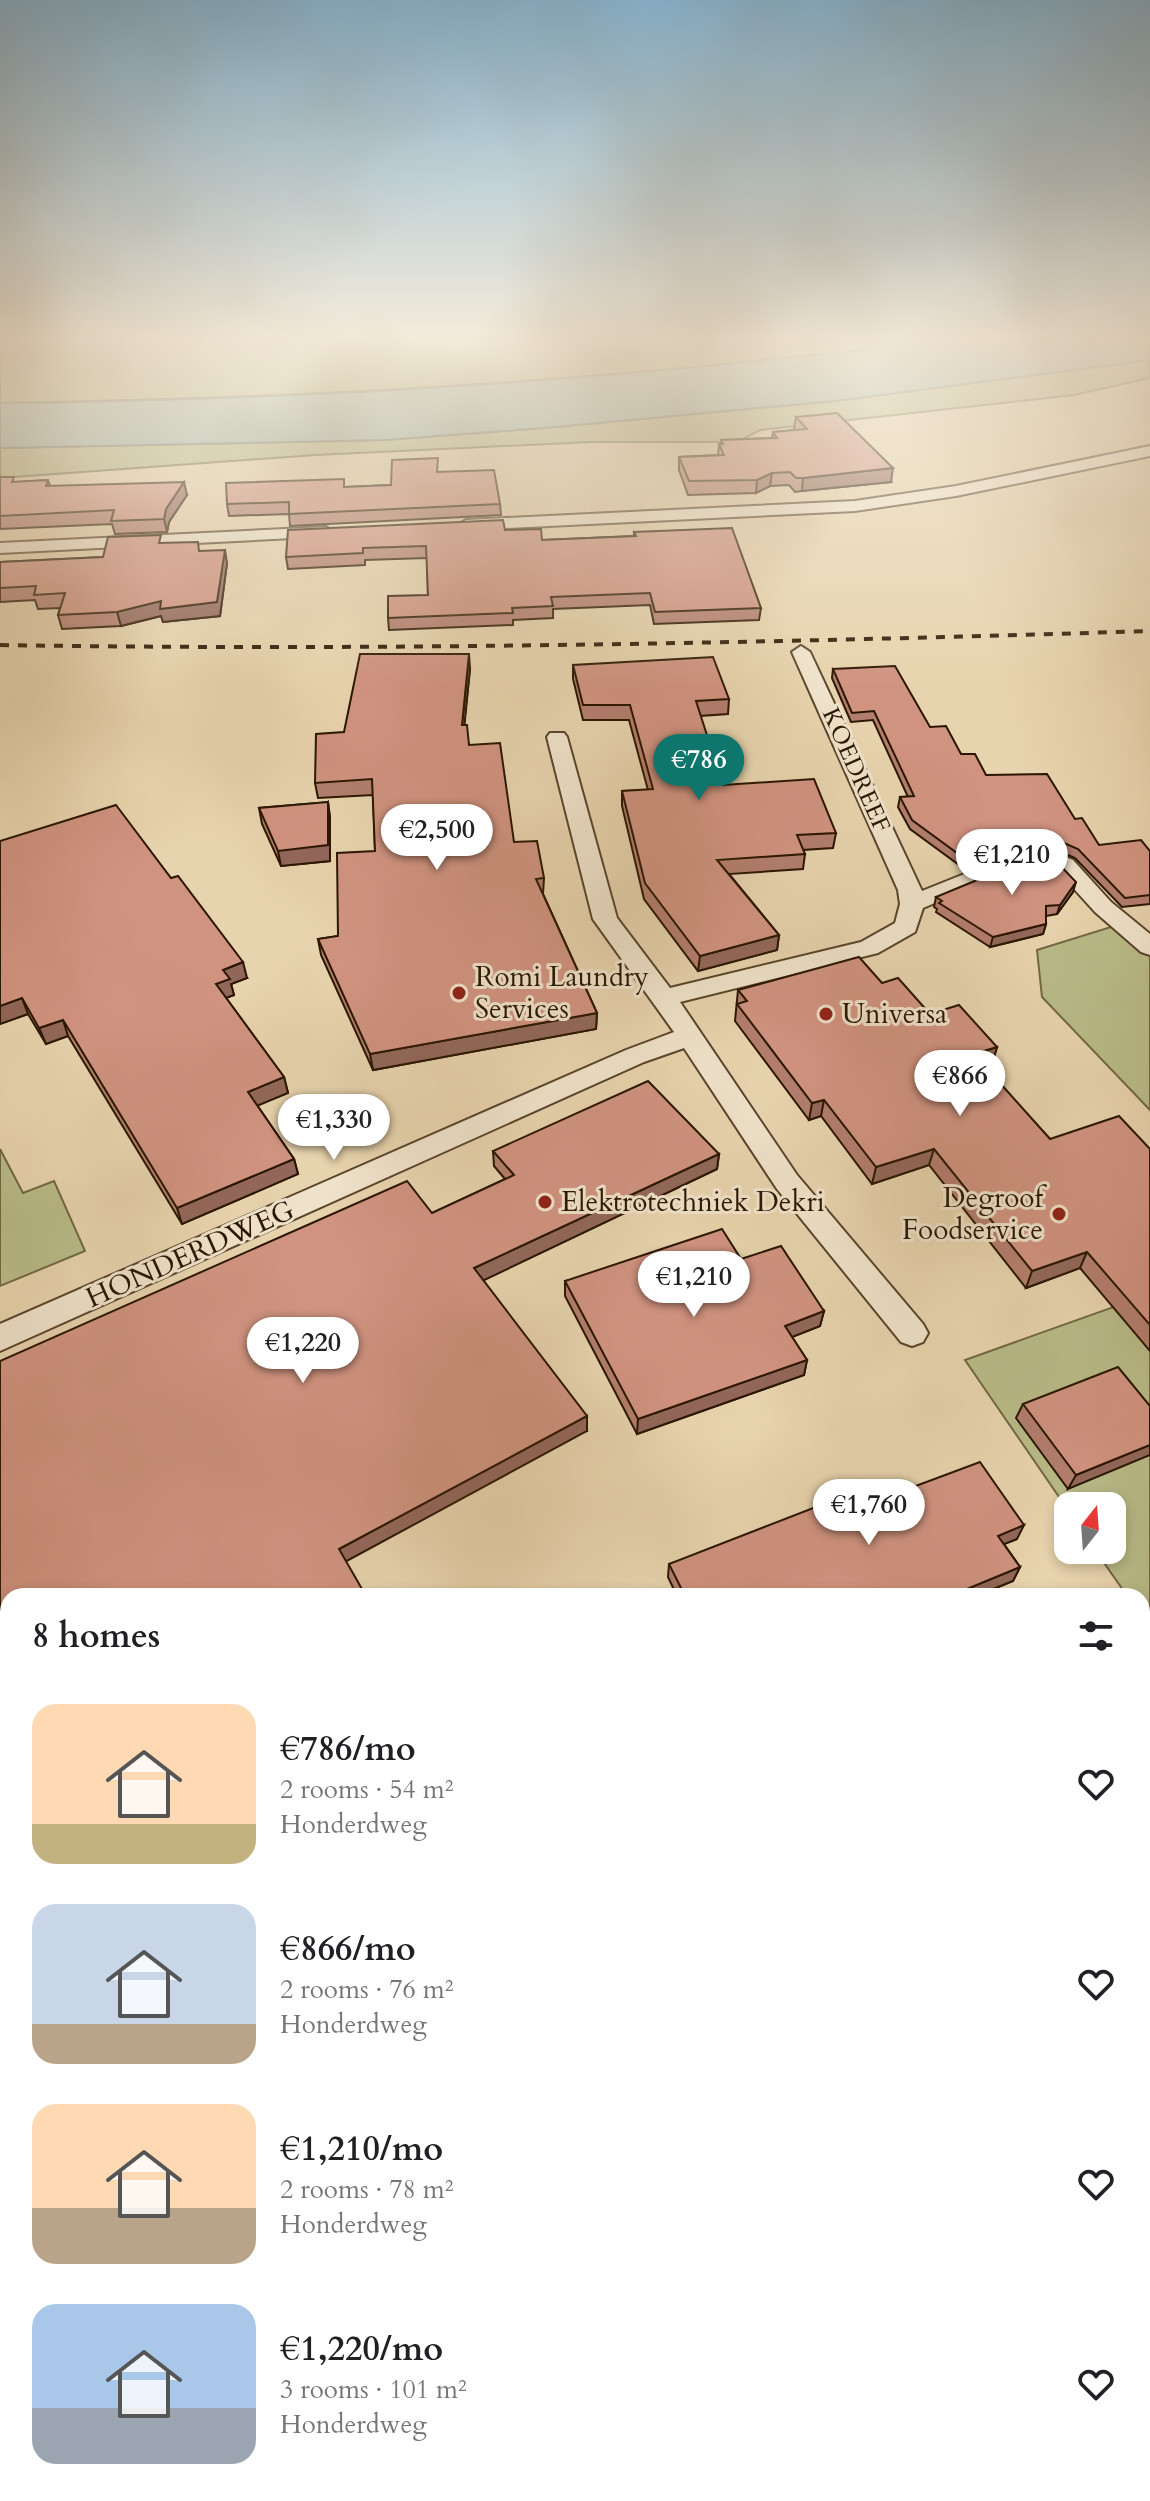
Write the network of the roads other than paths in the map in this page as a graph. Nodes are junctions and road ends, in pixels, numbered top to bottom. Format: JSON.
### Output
{"nodes":[{"id":1,"x":1132,"y":455,"type":"edge"},
{"id":2,"x":453,"y":526,"type":"edge"},
{"id":3,"x":343,"y":531,"type":"edge"},
{"id":4,"x":0,"y":548,"type":"edge"},
{"id":5,"x":801,"y":652,"type":"dead end"},
{"id":6,"x":557,"y":737,"type":"dead end"},
{"id":7,"x":911,"y":897,"type":"junction"},
{"id":8,"x":1150,"y":947,"type":"edge"},
{"id":9,"x":664,"y":998,"type":"junction"},
{"id":10,"x":689,"y":1036,"type":"junction"},
{"id":11,"x":912,"y":1333,"type":"dead end"},
{"id":12,"x":0,"y":1338,"type":"edge"}],
"edges":[{"from":1,"to":2,"type":"street"},
{"from":3,"to":4,"type":"street"},
{"from":5,"to":7,"type":"street","name":"KOEDREEF"},
{"from":6,"to":9,"type":"street"},
{"from":7,"to":8,"type":"street"},
{"from":7,"to":9,"type":"street"},
{"from":9,"to":10,"type":"street"},
{"from":10,"to":11,"type":"street"},
{"from":10,"to":12,"type":"street","name":"HONDERDWEG"}]}
